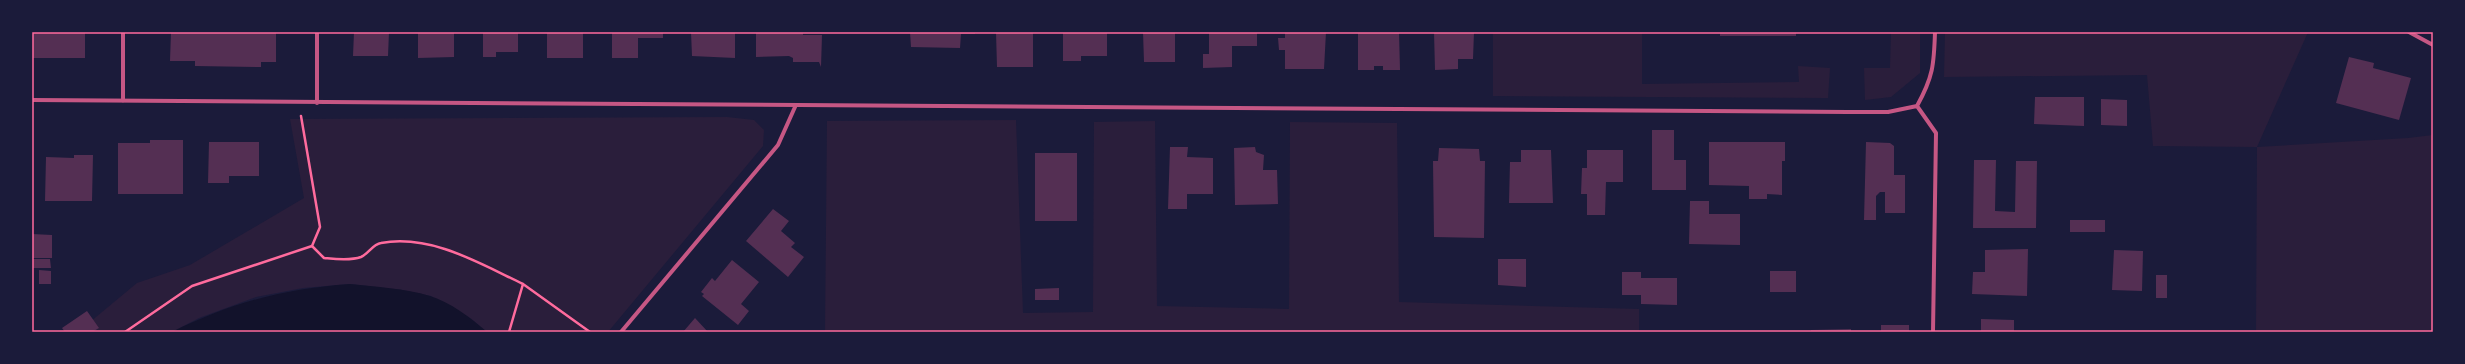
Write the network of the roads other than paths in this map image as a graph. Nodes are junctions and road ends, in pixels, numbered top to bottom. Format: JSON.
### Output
{"nodes":[{"id":1,"x":123,"y":32,"type":"edge"},
{"id":2,"x":317,"y":32,"type":"edge"},
{"id":3,"x":1935,"y":32,"type":"edge"},
{"id":4,"x":2409,"y":32,"type":"edge"},
{"id":5,"x":2433,"y":45,"type":"edge"},
{"id":6,"x":32,"y":100,"type":"edge"},
{"id":7,"x":122,"y":101,"type":"junction"},
{"id":8,"x":317,"y":103,"type":"junction"},
{"id":9,"x":1917,"y":106,"type":"junction"},
{"id":10,"x":795,"y":107,"type":"junction"},
{"id":11,"x":621,"y":332,"type":"edge"},
{"id":12,"x":1933,"y":332,"type":"edge"}],
"edges":[{"from":1,"to":7,"type":"street"},
{"from":2,"to":8,"type":"street"},
{"from":3,"to":9,"type":"street"},
{"from":4,"to":5,"type":"street"},
{"from":6,"to":7,"type":"street"},
{"from":7,"to":8,"type":"street"},
{"from":8,"to":10,"type":"street"},
{"from":9,"to":10,"type":"street"},
{"from":9,"to":12,"type":"street"},
{"from":10,"to":11,"type":"street"}]}
